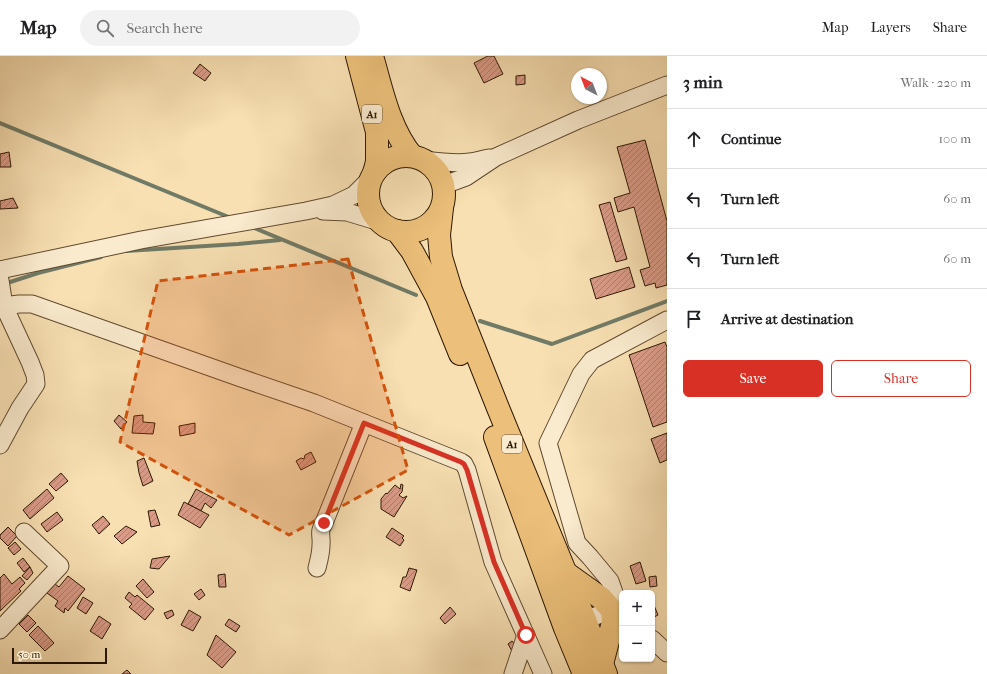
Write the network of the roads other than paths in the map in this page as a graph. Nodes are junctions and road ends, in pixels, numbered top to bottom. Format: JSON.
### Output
{"nodes":[{"id":1,"x":357,"y":56,"type":"edge"},
{"id":2,"x":372,"y":56,"type":"edge"},
{"id":3,"x":667,"y":85,"type":"edge"},
{"id":4,"x":496,"y":157,"type":"junction"},
{"id":5,"x":419,"y":158,"type":"junction"},
{"id":6,"x":373,"y":176,"type":"junction"},
{"id":7,"x":444,"y":185,"type":"junction"},
{"id":8,"x":442,"y":208,"type":"junction"},
{"id":9,"x":306,"y":211,"type":"junction"},
{"id":10,"x":388,"y":226,"type":"junction"},
{"id":11,"x":0,"y":270,"type":"edge"},
{"id":12,"x":0,"y":280,"type":"edge"},
{"id":13,"x":2,"y":307,"type":"edge"},
{"id":14,"x":667,"y":320,"type":"edge"},
{"id":15,"x":364,"y":423,"type":"junction"},
{"id":16,"x":0,"y":445,"type":"edge"},
{"id":17,"x":24,"y":532,"type":"dead end"},
{"id":18,"x":317,"y":568,"type":"dead end"},
{"id":19,"x":566,"y":573,"type":"junction"},
{"id":20,"x":618,"y":609,"type":"edge"},
{"id":21,"x":585,"y":620,"type":"junction"},
{"id":22,"x":0,"y":630,"type":"edge"},
{"id":23,"x":526,"y":635,"type":"junction"},
{"id":24,"x":655,"y":642,"type":"edge"},
{"id":25,"x":667,"y":653,"type":"edge"},
{"id":26,"x":598,"y":671,"type":"edge"},
{"id":27,"x":513,"y":674,"type":"edge"},
{"id":28,"x":543,"y":674,"type":"edge"}],
"edges":[{"from":1,"to":6,"type":"highway","number":"A1"},
{"from":2,"to":5,"type":"highway","number":"A1"},
{"from":3,"to":4,"type":"street"},
{"from":4,"to":5,"type":"street"},
{"from":4,"to":7,"type":"street"},
{"from":5,"to":6,"type":"highway"},
{"from":5,"to":7,"type":"highway","number":"A1"},
{"from":6,"to":9,"type":"street"},
{"from":6,"to":10,"type":"highway","number":"A1"},
{"from":7,"to":8,"type":"highway","number":"A1"},
{"from":8,"to":10,"type":"highway"},
{"from":8,"to":19,"type":"highway","number":"A1"},
{"from":9,"to":10,"type":"street"},
{"from":9,"to":11,"type":"street"},
{"from":10,"to":26,"type":"highway","number":"A1"},
{"from":12,"to":13,"type":"street"},
{"from":13,"to":15,"type":"street"},
{"from":13,"to":16,"type":"street"},
{"from":14,"to":20,"type":"street"},
{"from":15,"to":18,"type":"street"},
{"from":15,"to":23,"type":"street"},
{"from":17,"to":22,"type":"street"},
{"from":19,"to":20,"type":"highway"},
{"from":19,"to":21,"type":"highway","number":"A1"},
{"from":20,"to":21,"type":"street"},
{"from":20,"to":26,"type":"highway"},
{"from":21,"to":26,"type":"highway","number":"A1"},
{"from":23,"to":27,"type":"street"},
{"from":23,"to":28,"type":"street"},
{"from":24,"to":25,"type":"street"}]}
